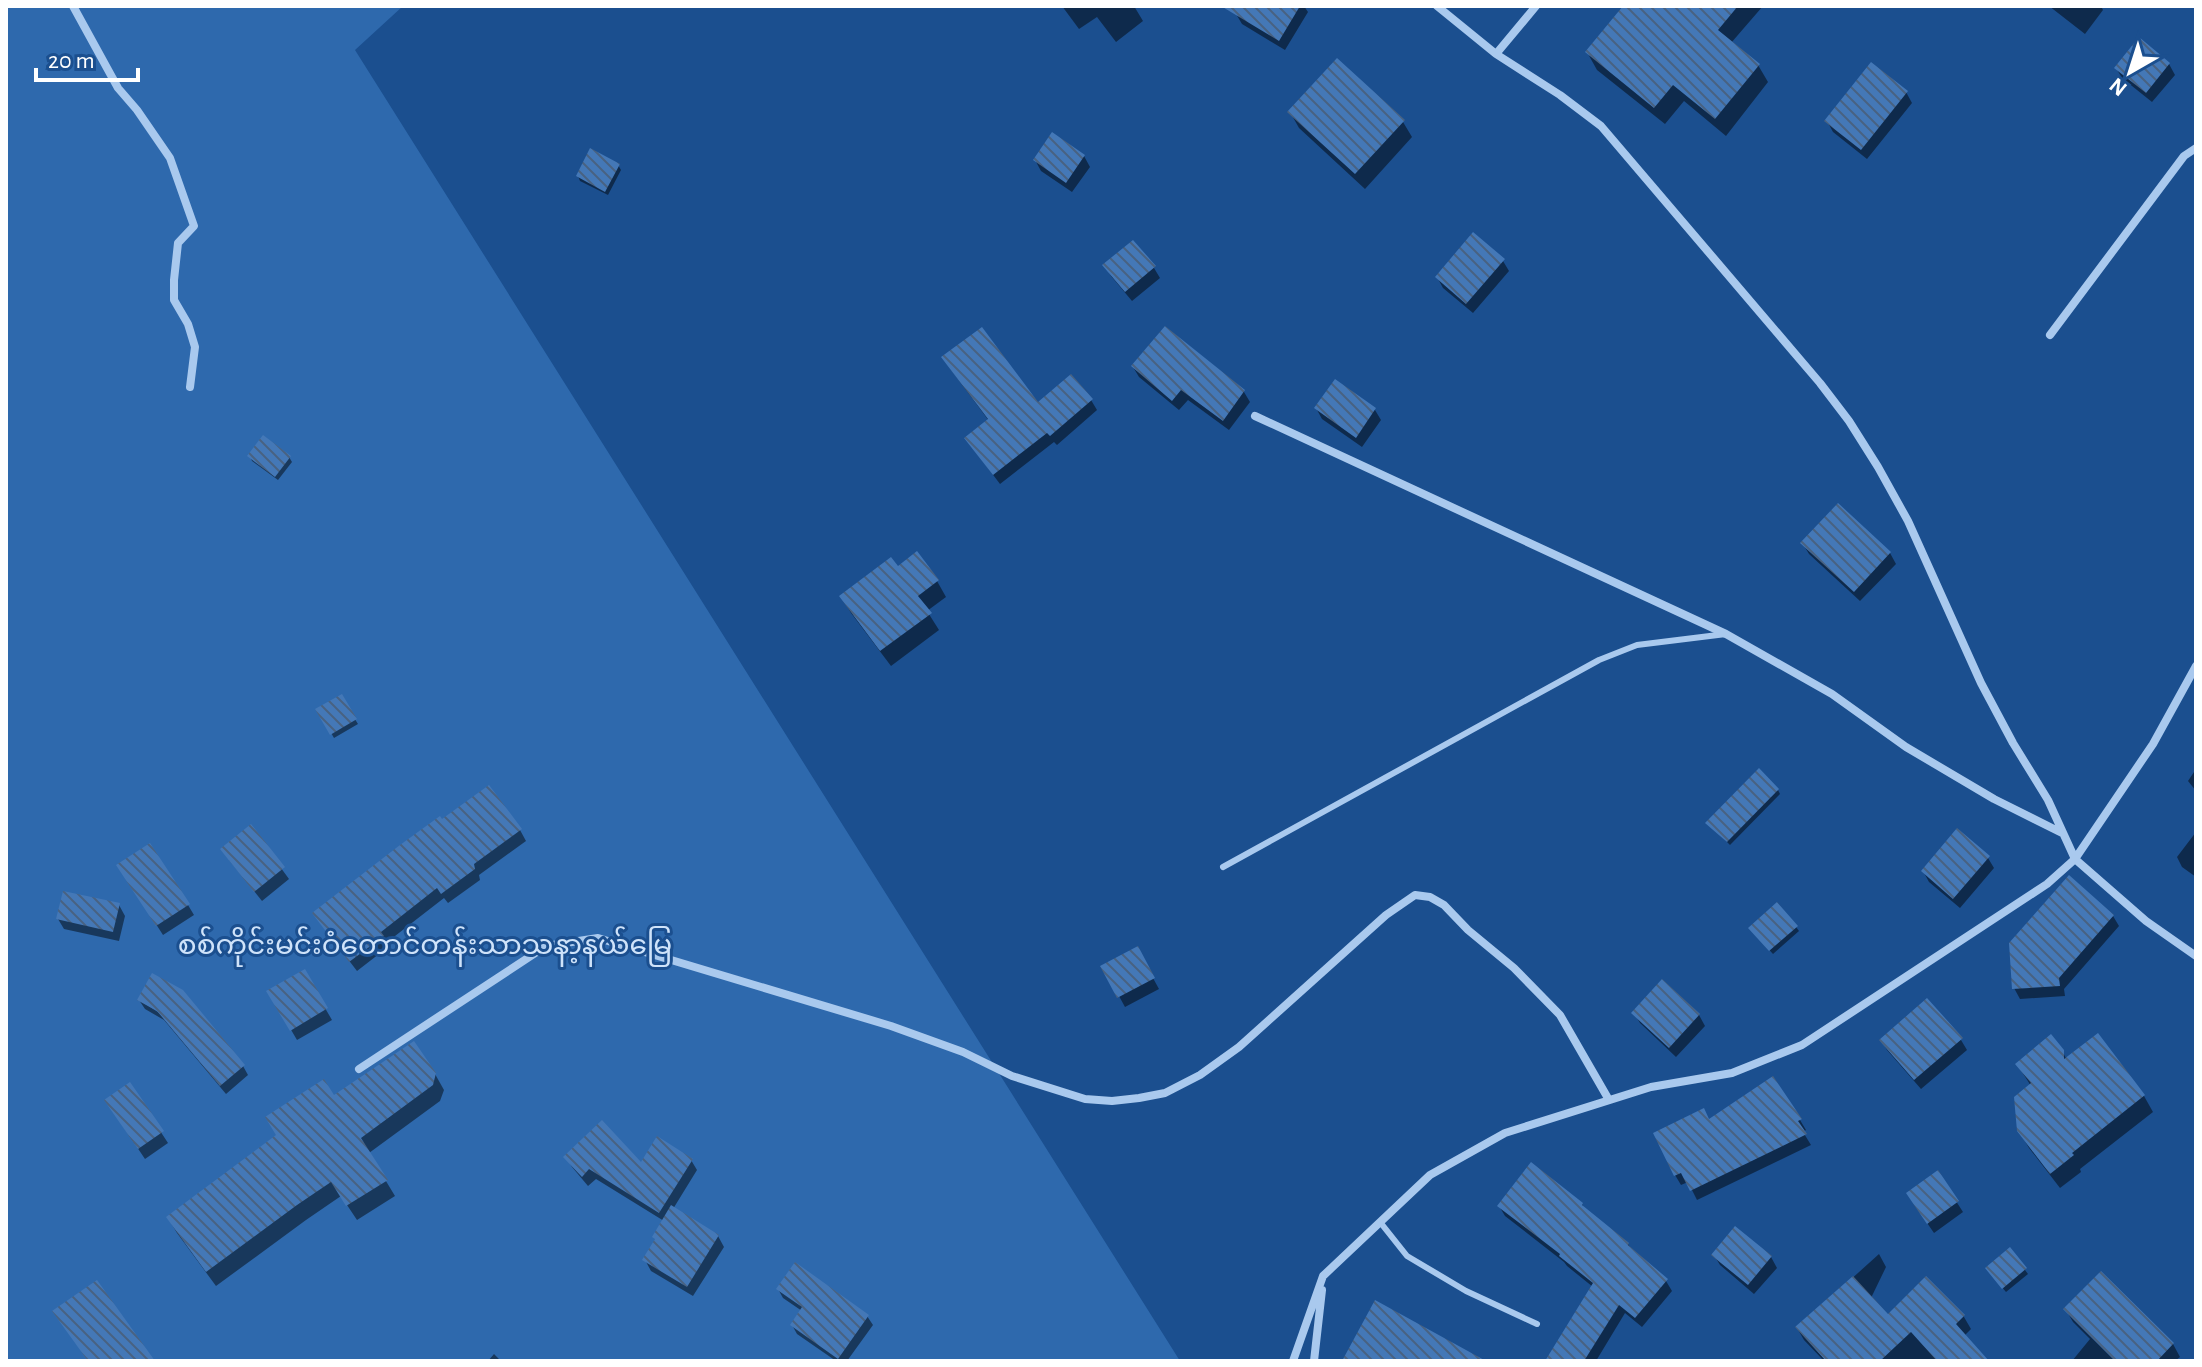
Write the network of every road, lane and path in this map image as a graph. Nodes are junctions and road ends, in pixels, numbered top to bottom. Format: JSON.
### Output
{"nodes":[{"id":1,"x":73,"y":6,"type":"edge"},
{"id":2,"x":1437,"y":6,"type":"edge"},
{"id":3,"x":1536,"y":6,"type":"edge"},
{"id":4,"x":1496,"y":54,"type":"junction"},
{"id":5,"x":2196,"y":148,"type":"edge"},
{"id":6,"x":2050,"y":335,"type":"dead end"},
{"id":7,"x":190,"y":387,"type":"dead end"},
{"id":8,"x":1255,"y":416,"type":"dead end"},
{"id":9,"x":1726,"y":634,"type":"junction"},
{"id":10,"x":2196,"y":666,"type":"edge"},
{"id":11,"x":2063,"y":833,"type":"junction"},
{"id":12,"x":2075,"y":859,"type":"junction"},
{"id":13,"x":1223,"y":867,"type":"dead end"},
{"id":14,"x":2196,"y":956,"type":"edge"},
{"id":15,"x":359,"y":1069,"type":"dead end"},
{"id":16,"x":1609,"y":1100,"type":"junction"},
{"id":17,"x":1380,"y":1222,"type":"junction"},
{"id":18,"x":1323,"y":1276,"type":"junction"},
{"id":19,"x":1537,"y":1324,"type":"dead end"},
{"id":20,"x":1293,"y":1361,"type":"edge"},
{"id":21,"x":1314,"y":1361,"type":"edge"}],
"edges":[{"from":1,"to":7,"type":"street"},
{"from":2,"to":4,"type":"street"},
{"from":3,"to":4,"type":"street"},
{"from":4,"to":11,"type":"street"},
{"from":5,"to":6,"type":"street"},
{"from":8,"to":9,"type":"street"},
{"from":9,"to":11,"type":"street"},
{"from":9,"to":13,"type":"lane"},
{"from":10,"to":12,"type":"street"},
{"from":11,"to":12,"type":"street"},
{"from":12,"to":14,"type":"street"},
{"from":12,"to":16,"type":"street"},
{"from":15,"to":16,"type":"street"},
{"from":16,"to":17,"type":"street"},
{"from":17,"to":18,"type":"street"},
{"from":17,"to":19,"type":"lane"},
{"from":18,"to":20,"type":"street"},
{"from":18,"to":21,"type":"street"}]}
